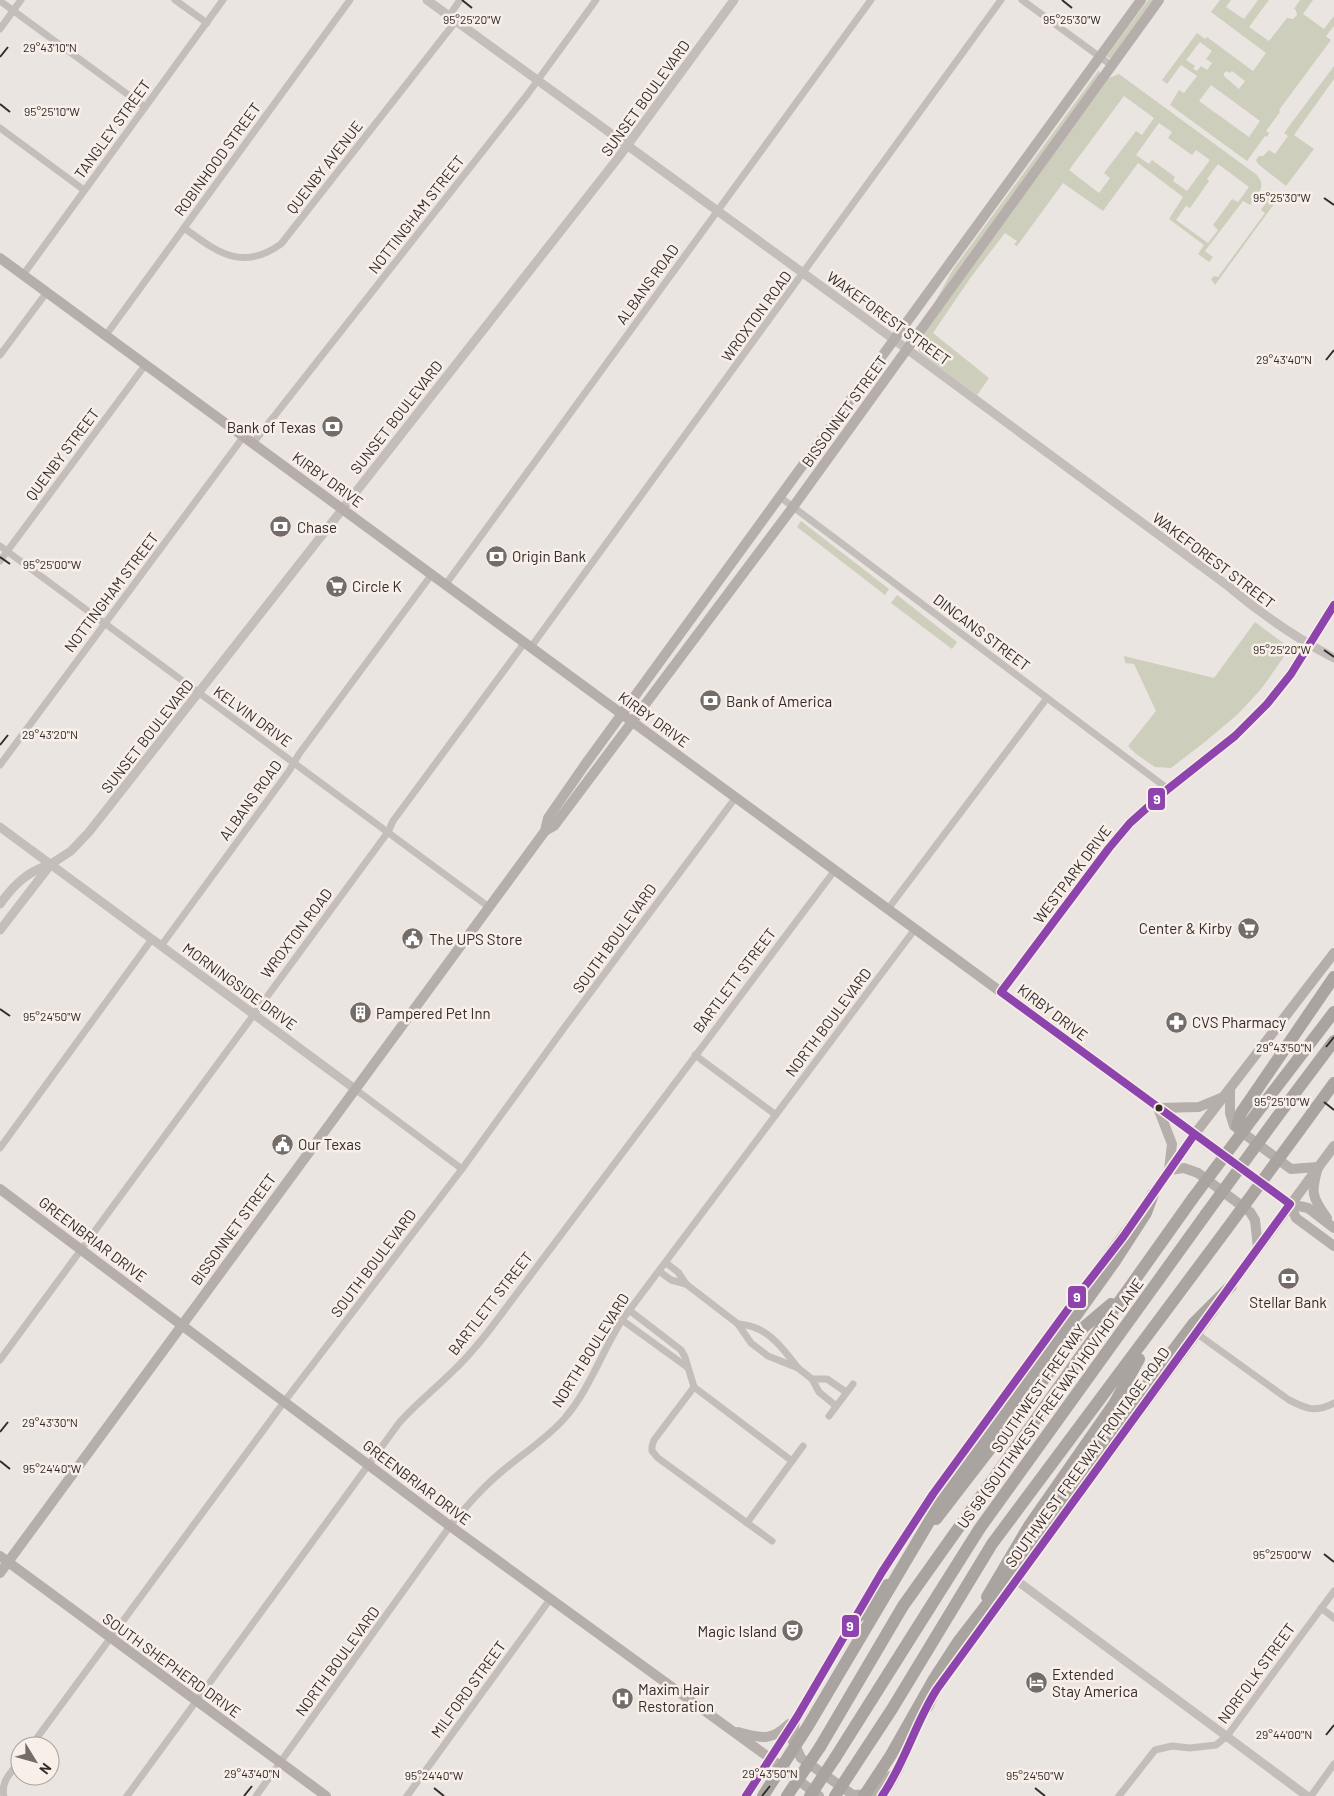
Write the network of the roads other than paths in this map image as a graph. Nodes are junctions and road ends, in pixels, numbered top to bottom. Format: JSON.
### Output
{"nodes":[{"id":1,"x":21,"y":0,"type":"edge"},
{"id":2,"x":175,"y":0,"type":"edge"},
{"id":3,"x":223,"y":0,"type":"edge"},
{"id":4,"x":350,"y":0,"type":"edge"},
{"id":5,"x":427,"y":0,"type":"edge"},
{"id":6,"x":460,"y":0,"type":"edge"},
{"id":7,"x":596,"y":0,"type":"edge"},
{"id":8,"x":734,"y":0,"type":"edge"},
{"id":9,"x":871,"y":0,"type":"edge"},
{"id":10,"x":1001,"y":0,"type":"edge"},
{"id":11,"x":1022,"y":0,"type":"edge"},
{"id":12,"x":1141,"y":0,"type":"edge"},
{"id":13,"x":1159,"y":0,"type":"edge"},
{"id":14,"x":0,"y":1,"type":"edge"},
{"id":15,"x":13,"y":11,"type":"junction"},
{"id":16,"x":452,"y":19,"type":"junction"},
{"id":17,"x":207,"y":23,"type":"junction"},
{"id":18,"x":0,"y":29,"type":"edge"},
{"id":19,"x":1100,"y":57,"type":"junction"},
{"id":20,"x":1111,"y":65,"type":"junction"},
{"id":21,"x":538,"y":80,"type":"junction"},
{"id":22,"x":144,"y":107,"type":"junction"},
{"id":23,"x":0,"y":128,"type":"edge"},
{"id":24,"x":628,"y":145,"type":"junction"},
{"id":25,"x":84,"y":190,"type":"junction"},
{"id":26,"x":717,"y":210,"type":"junction"},
{"id":27,"x":184,"y":228,"type":"junction"},
{"id":28,"x":0,"y":258,"type":"edge"},
{"id":29,"x":804,"y":273,"type":"junction"},
{"id":30,"x":23,"y":275,"type":"junction"},
{"id":31,"x":47,"y":292,"type":"junction"},
{"id":32,"x":106,"y":335,"type":"junction"},
{"id":33,"x":894,"y":340,"type":"junction"},
{"id":34,"x":908,"y":349,"type":"junction"},
{"id":35,"x":0,"y":355,"type":"edge"},
{"id":36,"x":146,"y":364,"type":"junction"},
{"id":37,"x":244,"y":436,"type":"junction"},
{"id":38,"x":253,"y":443,"type":"junction"},
{"id":39,"x":780,"y":497,"type":"junction"},
{"id":40,"x":793,"y":507,"type":"junction"},
{"id":41,"x":342,"y":508,"type":"junction"},
{"id":42,"x":0,"y":546,"type":"edge"},
{"id":43,"x":7,"y":551,"type":"junction"},
{"id":44,"x":0,"y":561,"type":"edge"},
{"id":45,"x":432,"y":574,"type":"junction"},
{"id":46,"x":446,"y":584,"type":"junction"},
{"id":47,"x":708,"y":596,"type":"junction"},
{"id":48,"x":720,"y":605,"type":"junction"},
{"id":49,"x":1334,"y":605,"type":"edge"},
{"id":50,"x":105,"y":624,"type":"junction"},
{"id":51,"x":528,"y":644,"type":"junction"},
{"id":52,"x":1309,"y":645,"type":"junction"},
{"id":53,"x":1334,"y":658,"type":"edge"},
{"id":54,"x":199,"y":692,"type":"junction"},
{"id":55,"x":1047,"y":698,"type":"junction"},
{"id":56,"x":622,"y":714,"type":"junction"},
{"id":57,"x":632,"y":722,"type":"junction"},
{"id":58,"x":294,"y":763,"type":"junction"},
{"id":59,"x":0,"y":765,"type":"edge"},
{"id":60,"x":1168,"y":789,"type":"junction"},
{"id":61,"x":736,"y":797,"type":"junction"},
{"id":62,"x":0,"y":827,"type":"edge"},
{"id":63,"x":545,"y":831,"type":"junction"},
{"id":64,"x":388,"y":832,"type":"junction"},
{"id":65,"x":51,"y":864,"type":"junction"},
{"id":66,"x":835,"y":870,"type":"junction"},
{"id":67,"x":0,"y":904,"type":"edge"},
{"id":68,"x":489,"y":907,"type":"junction"},
{"id":69,"x":888,"y":909,"type":"junction"},
{"id":70,"x":915,"y":929,"type":"junction"},
{"id":71,"x":0,"y":930,"type":"edge"},
{"id":72,"x":152,"y":939,"type":"junction"},
{"id":73,"x":161,"y":946,"type":"junction"},
{"id":74,"x":1334,"y":953,"type":"edge"},
{"id":75,"x":1334,"y":977,"type":"edge"},
{"id":76,"x":1001,"y":992,"type":"junction"},
{"id":77,"x":1334,"y":1012,"type":"edge"},
{"id":78,"x":254,"y":1014,"type":"junction"},
{"id":79,"x":1334,"y":1041,"type":"edge"},
{"id":80,"x":695,"y":1055,"type":"junction"},
{"id":81,"x":1334,"y":1083,"type":"edge"},
{"id":82,"x":355,"y":1089,"type":"junction"},
{"id":83,"x":1227,"y":1092,"type":"junction"},
{"id":84,"x":1334,"y":1099,"type":"edge"},
{"id":85,"x":1256,"y":1102,"type":"junction"},
{"id":86,"x":1158,"y":1108,"type":"junction"},
{"id":87,"x":776,"y":1115,"type":"junction"},
{"id":88,"x":1299,"y":1131,"type":"junction"},
{"id":89,"x":1194,"y":1135,"type":"junction"},
{"id":90,"x":1334,"y":1146,"type":"edge"},
{"id":91,"x":0,"y":1148,"type":"edge"},
{"id":92,"x":1318,"y":1167,"type":"junction"},
{"id":93,"x":462,"y":1169,"type":"junction"},
{"id":94,"x":1169,"y":1170,"type":"junction"},
{"id":95,"x":0,"y":1188,"type":"edge"},
{"id":96,"x":1153,"y":1194,"type":"junction"},
{"id":97,"x":1290,"y":1204,"type":"junction"},
{"id":98,"x":1334,"y":1228,"type":"edge"},
{"id":99,"x":1334,"y":1246,"type":"edge"},
{"id":100,"x":81,"y":1248,"type":"junction"},
{"id":101,"x":1258,"y":1248,"type":"junction"},
{"id":102,"x":666,"y":1263,"type":"junction"},
{"id":103,"x":659,"y":1271,"type":"junction"},
{"id":104,"x":686,"y":1284,"type":"junction"},
{"id":105,"x":1231,"y":1286,"type":"junction"},
{"id":106,"x":1127,"y":1291,"type":"junction"},
{"id":107,"x":630,"y":1310,"type":"junction"},
{"id":108,"x":1161,"y":1318,"type":"junction"},
{"id":109,"x":622,"y":1320,"type":"junction"},
{"id":110,"x":738,"y":1324,"type":"junction"},
{"id":111,"x":182,"y":1325,"type":"junction"},
{"id":112,"x":661,"y":1333,"type":"junction"},
{"id":113,"x":1196,"y":1333,"type":"junction"},
{"id":114,"x":654,"y":1344,"type":"junction"},
{"id":115,"x":0,"y":1360,"type":"edge"},
{"id":116,"x":687,"y":1367,"type":"junction"},
{"id":117,"x":798,"y":1368,"type":"junction"},
{"id":118,"x":812,"y":1379,"type":"junction"},
{"id":119,"x":852,"y":1384,"type":"dead end"},
{"id":120,"x":694,"y":1388,"type":"junction"},
{"id":121,"x":846,"y":1392,"type":"junction"},
{"id":122,"x":284,"y":1402,"type":"junction"},
{"id":123,"x":1334,"y":1403,"type":"edge"},
{"id":124,"x":836,"y":1406,"type":"junction"},
{"id":125,"x":829,"y":1416,"type":"dead end"},
{"id":126,"x":804,"y":1446,"type":"dead end"},
{"id":127,"x":792,"y":1461,"type":"junction"},
{"id":128,"x":368,"y":1464,"type":"junction"},
{"id":129,"x":747,"y":1523,"type":"junction"},
{"id":130,"x":450,"y":1526,"type":"junction"},
{"id":131,"x":772,"y":1542,"type":"dead end"},
{"id":132,"x":4,"y":1559,"type":"edge"},
{"id":133,"x":0,"y":1573,"type":"edge"},
{"id":134,"x":1016,"y":1580,"type":"junction"},
{"id":135,"x":1334,"y":1591,"type":"edge"},
{"id":136,"x":551,"y":1598,"type":"junction"},
{"id":137,"x":1321,"y":1608,"type":"junction"},
{"id":138,"x":1334,"y":1618,"type":"edge"},
{"id":139,"x":854,"y":1620,"type":"junction"},
{"id":140,"x":111,"y":1639,"type":"junction"},
{"id":141,"x":196,"y":1701,"type":"junction"},
{"id":142,"x":927,"y":1707,"type":"junction"},
{"id":143,"x":796,"y":1716,"type":"junction"},
{"id":144,"x":731,"y":1731,"type":"junction"},
{"id":145,"x":38,"y":1736,"type":"edge"},
{"id":146,"x":1227,"y":1736,"type":"junction"},
{"id":147,"x":905,"y":1758,"type":"junction"},
{"id":148,"x":771,"y":1759,"type":"junction"},
{"id":149,"x":280,"y":1764,"type":"junction"},
{"id":150,"x":1334,"y":1764,"type":"edge"},
{"id":151,"x":10,"y":1774,"type":"edge"},
{"id":152,"x":4,"y":1796,"type":"edge"},
{"id":153,"x":127,"y":1796,"type":"edge"},
{"id":154,"x":256,"y":1796,"type":"edge"},
{"id":155,"x":326,"y":1796,"type":"edge"},
{"id":156,"x":407,"y":1796,"type":"edge"},
{"id":157,"x":746,"y":1796,"type":"edge"},
{"id":158,"x":763,"y":1796,"type":"edge"},
{"id":159,"x":787,"y":1796,"type":"edge"},
{"id":160,"x":810,"y":1796,"type":"edge"},
{"id":161,"x":819,"y":1796,"type":"edge"},
{"id":162,"x":835,"y":1796,"type":"edge"},
{"id":163,"x":864,"y":1796,"type":"edge"},
{"id":164,"x":882,"y":1796,"type":"edge"},
{"id":165,"x":1119,"y":1796,"type":"edge"},
{"id":166,"x":1309,"y":1796,"type":"edge"}],
"edges":[{"from":1,"to":15,"type":"street"},
{"from":2,"to":17,"type":"street"},
{"from":3,"to":17,"type":"street","name":"TANGLEY STREET"},
{"from":4,"to":27,"type":"street","name":"ROBINHOOD STREET"},
{"from":5,"to":16,"type":"street","name":"WAKEFOREST STREET"},
{"from":6,"to":16,"type":"street","name":"QUENBY AVENUE"},
{"from":7,"to":21,"type":"street","name":"NOTTINGHAM STREET"},
{"from":8,"to":24,"type":"street","name":"SUNSET BOULEVARD"},
{"from":9,"to":26,"type":"street","name":"ALBANS ROAD"},
{"from":10,"to":29,"type":"street","name":"WROXTON ROAD"},
{"from":11,"to":19,"type":"street"},
{"from":12,"to":19,"type":"main road","name":"BISSONNET STREET"},
{"from":13,"to":20,"type":"main road","name":"BISSONNET STREET"},
{"from":14,"to":15,"type":"street"},
{"from":15,"to":18,"type":"street"},
{"from":15,"to":22,"type":"street"},
{"from":16,"to":21,"type":"street","name":"WAKEFOREST STREET"},
{"from":16,"to":27,"type":"street","name":"QUENBY AVENUE"},
{"from":17,"to":22,"type":"street","name":"TANGLEY STREET"},
{"from":19,"to":20,"type":"street"},
{"from":19,"to":33,"type":"main road","name":"BISSONNET STREET"},
{"from":20,"to":34,"type":"main road","name":"BISSONNET STREET"},
{"from":21,"to":24,"type":"street","name":"WAKEFOREST STREET"},
{"from":21,"to":38,"type":"street","name":"NOTTINGHAM STREET"},
{"from":22,"to":25,"type":"street","name":"TANGLEY STREET"},
{"from":23,"to":25,"type":"street"},
{"from":24,"to":26,"type":"street","name":"WAKEFOREST STREET"},
{"from":24,"to":41,"type":"street","name":"SUNSET BOULEVARD"},
{"from":25,"to":30,"type":"street","name":"TANGLEY STREET"},
{"from":26,"to":29,"type":"street","name":"WAKEFOREST STREET"},
{"from":26,"to":46,"type":"street","name":"ALBANS ROAD"},
{"from":27,"to":32,"type":"street","name":"ROBINHOOD STREET"},
{"from":28,"to":30,"type":"main road","name":"KIRBY DRIVE"},
{"from":29,"to":33,"type":"street","name":"WAKEFOREST STREET"},
{"from":29,"to":51,"type":"street","name":"WROXTON ROAD"},
{"from":30,"to":31,"type":"main road","name":"KIRBY DRIVE"},
{"from":31,"to":32,"type":"main road","name":"KIRBY DRIVE"},
{"from":31,"to":35,"type":"street"},
{"from":32,"to":36,"type":"main road","name":"KIRBY DRIVE"},
{"from":33,"to":34,"type":"street","name":"WAKEFOREST STREET"},
{"from":33,"to":39,"type":"main road","name":"BISSONNET STREET"},
{"from":34,"to":40,"type":"main road","name":"BISSONNET STREET"},
{"from":34,"to":52,"type":"street","name":"WAKEFOREST STREET"},
{"from":36,"to":37,"type":"main road","name":"KIRBY DRIVE"},
{"from":36,"to":43,"type":"street","name":"QUENBY STREET"},
{"from":37,"to":38,"type":"main road","name":"KIRBY DRIVE"},
{"from":37,"to":50,"type":"street","name":"NOTTINGHAM STREET"},
{"from":38,"to":41,"type":"main road","name":"KIRBY DRIVE"},
{"from":39,"to":40,"type":"street","name":"DINCANS STREET"},
{"from":39,"to":47,"type":"main road","name":"BISSONNET STREET"},
{"from":40,"to":48,"type":"main road","name":"BISSONNET STREET"},
{"from":40,"to":55,"type":"street","name":"DINCANS STREET"},
{"from":41,"to":45,"type":"main road","name":"KIRBY DRIVE"},
{"from":41,"to":54,"type":"street","name":"SUNSET BOULEVARD"},
{"from":42,"to":43,"type":"street","name":"KELVIN DRIVE"},
{"from":43,"to":44,"type":"street","name":"QUENBY STREET"},
{"from":43,"to":50,"type":"street","name":"KELVIN DRIVE"},
{"from":45,"to":46,"type":"main road","name":"KIRBY DRIVE"},
{"from":45,"to":58,"type":"street","name":"ALBANS ROAD"},
{"from":46,"to":51,"type":"main road","name":"KIRBY DRIVE"},
{"from":47,"to":48,"type":"main road"},
{"from":47,"to":56,"type":"main road","name":"BISSONNET STREET"},
{"from":48,"to":57,"type":"main road","name":"BISSONNET STREET"},
{"from":49,"to":52,"type":"main road","name":"WESTPARK DRIVE"},
{"from":50,"to":54,"type":"street","name":"KELVIN DRIVE"},
{"from":50,"to":59,"type":"street","name":"NOTTINGHAM STREET"},
{"from":51,"to":56,"type":"main road","name":"KIRBY DRIVE"},
{"from":51,"to":64,"type":"street","name":"WROXTON ROAD"},
{"from":52,"to":53,"type":"street","name":"WAKEFOREST STREET"},
{"from":52,"to":60,"type":"main road","name":"WESTPARK DRIVE"},
{"from":54,"to":58,"type":"street","name":"KELVIN DRIVE"},
{"from":54,"to":65,"type":"street","name":"SUNSET BOULEVARD"},
{"from":55,"to":60,"type":"street","name":"DINCANS STREET"},
{"from":55,"to":69,"type":"street"},
{"from":56,"to":57,"type":"main road","name":"KIRBY DRIVE"},
{"from":56,"to":63,"type":"main road","name":"BISSONNET STREET"},
{"from":57,"to":61,"type":"main road","name":"KIRBY DRIVE"},
{"from":57,"to":63,"type":"main road","name":"BISSONNET STREET"},
{"from":58,"to":64,"type":"street","name":"KELVIN DRIVE"},
{"from":58,"to":73,"type":"street","name":"ALBANS ROAD"},
{"from":60,"to":76,"type":"main road","name":"WESTPARK DRIVE"},
{"from":61,"to":66,"type":"main road","name":"KIRBY DRIVE"},
{"from":61,"to":93,"type":"street","name":"SOUTH BOULEVARD"},
{"from":62,"to":65,"type":"street","name":"MORNINGSIDE DRIVE"},
{"from":63,"to":68,"type":"main road","name":"BISSONNET STREET"},
{"from":64,"to":68,"type":"street","name":"KELVIN DRIVE"},
{"from":64,"to":78,"type":"street","name":"WROXTON ROAD"},
{"from":65,"to":67,"type":"street","name":"SUNSET BOULEVARD"},
{"from":65,"to":71,"type":"street","name":"SUNSET BOULEVARD"},
{"from":65,"to":72,"type":"street","name":"MORNINGSIDE DRIVE"},
{"from":66,"to":69,"type":"main road","name":"KIRBY DRIVE"},
{"from":66,"to":80,"type":"street","name":"BARTLETT STREET"},
{"from":68,"to":82,"type":"main road","name":"BISSONNET STREET"},
{"from":69,"to":70,"type":"main road","name":"KIRBY DRIVE"},
{"from":70,"to":76,"type":"main road","name":"KIRBY DRIVE"},
{"from":70,"to":87,"type":"street","name":"NORTH BOULEVARD"},
{"from":72,"to":73,"type":"street","name":"MORNINGSIDE DRIVE"},
{"from":72,"to":91,"type":"street"},
{"from":73,"to":78,"type":"street","name":"MORNINGSIDE DRIVE"},
{"from":74,"to":83,"type":"main road"},
{"from":75,"to":85,"type":"highway"},
{"from":76,"to":86,"type":"main road","name":"KIRBY DRIVE"},
{"from":77,"to":85,"type":"highway","name":"SOUTHWEST FREEWAY"},
{"from":78,"to":82,"type":"street","name":"MORNINGSIDE DRIVE"},
{"from":78,"to":100,"type":"street","name":"WROXTON ROAD"},
{"from":79,"to":160,"type":"highway","name":"US 59 (SOUTHWEST FREEWAY) HOV/HOT LANE","bridge":true},
{"from":80,"to":87,"type":"street"},
{"from":80,"to":128,"type":"street","name":"BARTLETT STREET"},
{"from":81,"to":88,"type":"highway"},
{"from":82,"to":93,"type":"street","name":"MORNINGSIDE DRIVE"},
{"from":82,"to":111,"type":"main road","name":"BISSONNET STREET"},
{"from":83,"to":86,"type":"main road"},
{"from":83,"to":89,"type":"main road"},
{"from":83,"to":92,"type":"main road"},
{"from":84,"to":88,"type":"highway"},
{"from":85,"to":106,"type":"highway","name":"SOUTHWEST FREEWAY","bridge":true},
{"from":86,"to":89,"type":"main road","name":"KIRBY DRIVE"},
{"from":86,"to":94,"type":"main road"},
{"from":87,"to":102,"type":"street","name":"NORTH BOULEVARD"},
{"from":88,"to":108,"type":"highway","bridge":true},
{"from":89,"to":94,"type":"main road"},
{"from":89,"to":97,"type":"main road","name":"KIRBY DRIVE"},
{"from":90,"to":92,"type":"main road","name":"SOUTHWEST FREEWAY FRONTAGE ROAD"},
{"from":92,"to":97,"type":"main road","name":"SOUTHWEST FREEWAY FRONTAGE ROAD"},
{"from":92,"to":98,"type":"main road"},
{"from":93,"to":122,"type":"street","name":"SOUTH BOULEVARD"},
{"from":94,"to":96,"type":"main road"},
{"from":94,"to":101,"type":"main road"},
{"from":95,"to":100,"type":"main road","name":"GREENBRIAR DRIVE"},
{"from":96,"to":139,"type":"main road"},
{"from":96,"to":158,"type":"highway","bridge":true},
{"from":97,"to":98,"type":"main road","name":"KIRBY DRIVE"},
{"from":97,"to":99,"type":"main road","name":"KIRBY DRIVE"},
{"from":97,"to":101,"type":"main road","name":"SOUTHWEST FREEWAY FRONTAGE ROAD"},
{"from":100,"to":111,"type":"main road","name":"GREENBRIAR DRIVE"},
{"from":100,"to":115,"type":"street","name":"WROXTON ROAD"},
{"from":101,"to":105,"type":"main road","name":"SOUTHWEST FREEWAY FRONTAGE ROAD"},
{"from":102,"to":103,"type":"street","name":"NORTH BOULEVARD"},
{"from":102,"to":104,"type":"street"},
{"from":103,"to":104,"type":"street"},
{"from":103,"to":107,"type":"street","name":"NORTH BOULEVARD"},
{"from":104,"to":110,"type":"street"},
{"from":105,"to":113,"type":"main road","name":"SOUTHWEST FREEWAY FRONTAGE ROAD"},
{"from":105,"to":163,"type":"highway","bridge":true},
{"from":106,"to":139,"type":"highway"},
{"from":106,"to":159,"type":"highway","name":"SOUTHWEST FREEWAY","bridge":true},
{"from":107,"to":109,"type":"street","name":"NORTH BOULEVARD"},
{"from":107,"to":112,"type":"street"},
{"from":108,"to":142,"type":"highway"},
{"from":108,"to":162,"type":"highway","bridge":true},
{"from":109,"to":114,"type":"street"},
{"from":109,"to":130,"type":"street","name":"NORTH BOULEVARD"},
{"from":110,"to":117,"type":"street"},
{"from":110,"to":117,"type":"street"},
{"from":111,"to":122,"type":"main road","name":"GREENBRIAR DRIVE"},
{"from":111,"to":132,"type":"main road","name":"BISSONNET STREET"},
{"from":112,"to":114,"type":"street"},
{"from":112,"to":116,"type":"street"},
{"from":113,"to":123,"type":"street"},
{"from":113,"to":134,"type":"main road","name":"SOUTHWEST FREEWAY FRONTAGE ROAD"},
{"from":114,"to":116,"type":"street"},
{"from":116,"to":120,"type":"street"},
{"from":117,"to":118,"type":"street"},
{"from":118,"to":121,"type":"street"},
{"from":118,"to":124,"type":"street"},
{"from":119,"to":121,"type":"street"},
{"from":120,"to":127,"type":"street"},
{"from":120,"to":129,"type":"street"},
{"from":121,"to":124,"type":"street"},
{"from":122,"to":128,"type":"main road","name":"GREENBRIAR DRIVE"},
{"from":122,"to":140,"type":"street","name":"SOUTH BOULEVARD"},
{"from":124,"to":125,"type":"street"},
{"from":126,"to":127,"type":"street"},
{"from":127,"to":129,"type":"street"},
{"from":128,"to":130,"type":"main road","name":"GREENBRIAR DRIVE"},
{"from":128,"to":141,"type":"street","name":"BARTLETT STREET"},
{"from":129,"to":131,"type":"street"},
{"from":130,"to":136,"type":"main road","name":"GREENBRIAR DRIVE"},
{"from":130,"to":149,"type":"street","name":"NORTH BOULEVARD"},
{"from":132,"to":133,"type":"main road","name":"BISSONNET STREET"},
{"from":132,"to":140,"type":"main road","name":"SOUTH SHEPHERD DRIVE"},
{"from":134,"to":142,"type":"main road","name":"SOUTHWEST FREEWAY FRONTAGE ROAD"},
{"from":134,"to":146,"type":"street"},
{"from":135,"to":137,"type":"street","name":"NORFOLK STREET"},
{"from":136,"to":144,"type":"main road","name":"GREENBRIAR DRIVE"},
{"from":136,"to":156,"type":"street","name":"MILFORD STREET"},
{"from":137,"to":138,"type":"street"},
{"from":137,"to":146,"type":"street","name":"NORFOLK STREET"},
{"from":139,"to":143,"type":"main road"},
{"from":140,"to":141,"type":"main road","name":"SOUTH SHEPHERD DRIVE"},
{"from":140,"to":145,"type":"street","name":"SOUTH BOULEVARD"},
{"from":141,"to":149,"type":"main road","name":"SOUTH SHEPHERD DRIVE"},
{"from":141,"to":153,"type":"street","name":"BARTLETT STREET"},
{"from":142,"to":147,"type":"main road","name":"SOUTHWEST FREEWAY FRONTAGE ROAD"},
{"from":143,"to":144,"type":"main road"},
{"from":143,"to":147,"type":"main road"},
{"from":143,"to":148,"type":"main road"},
{"from":144,"to":148,"type":"main road","name":"GREENBRIAR DRIVE"},
{"from":146,"to":165,"type":"street","name":"NORFOLK STREET"},
{"from":146,"to":166,"type":"street"},
{"from":147,"to":164,"type":"main road","name":"SOUTHWEST FREEWAY FRONTAGE ROAD"},
{"from":148,"to":157,"type":"main road"},
{"from":148,"to":161,"type":"main road","name":"GREENBRIAR DRIVE"},
{"from":149,"to":154,"type":"street","name":"NORTH BOULEVARD"},
{"from":149,"to":155,"type":"main road","name":"SOUTH SHEPHERD DRIVE"},
{"from":150,"to":166,"type":"street"},
{"from":151,"to":152,"type":"street"}]}
